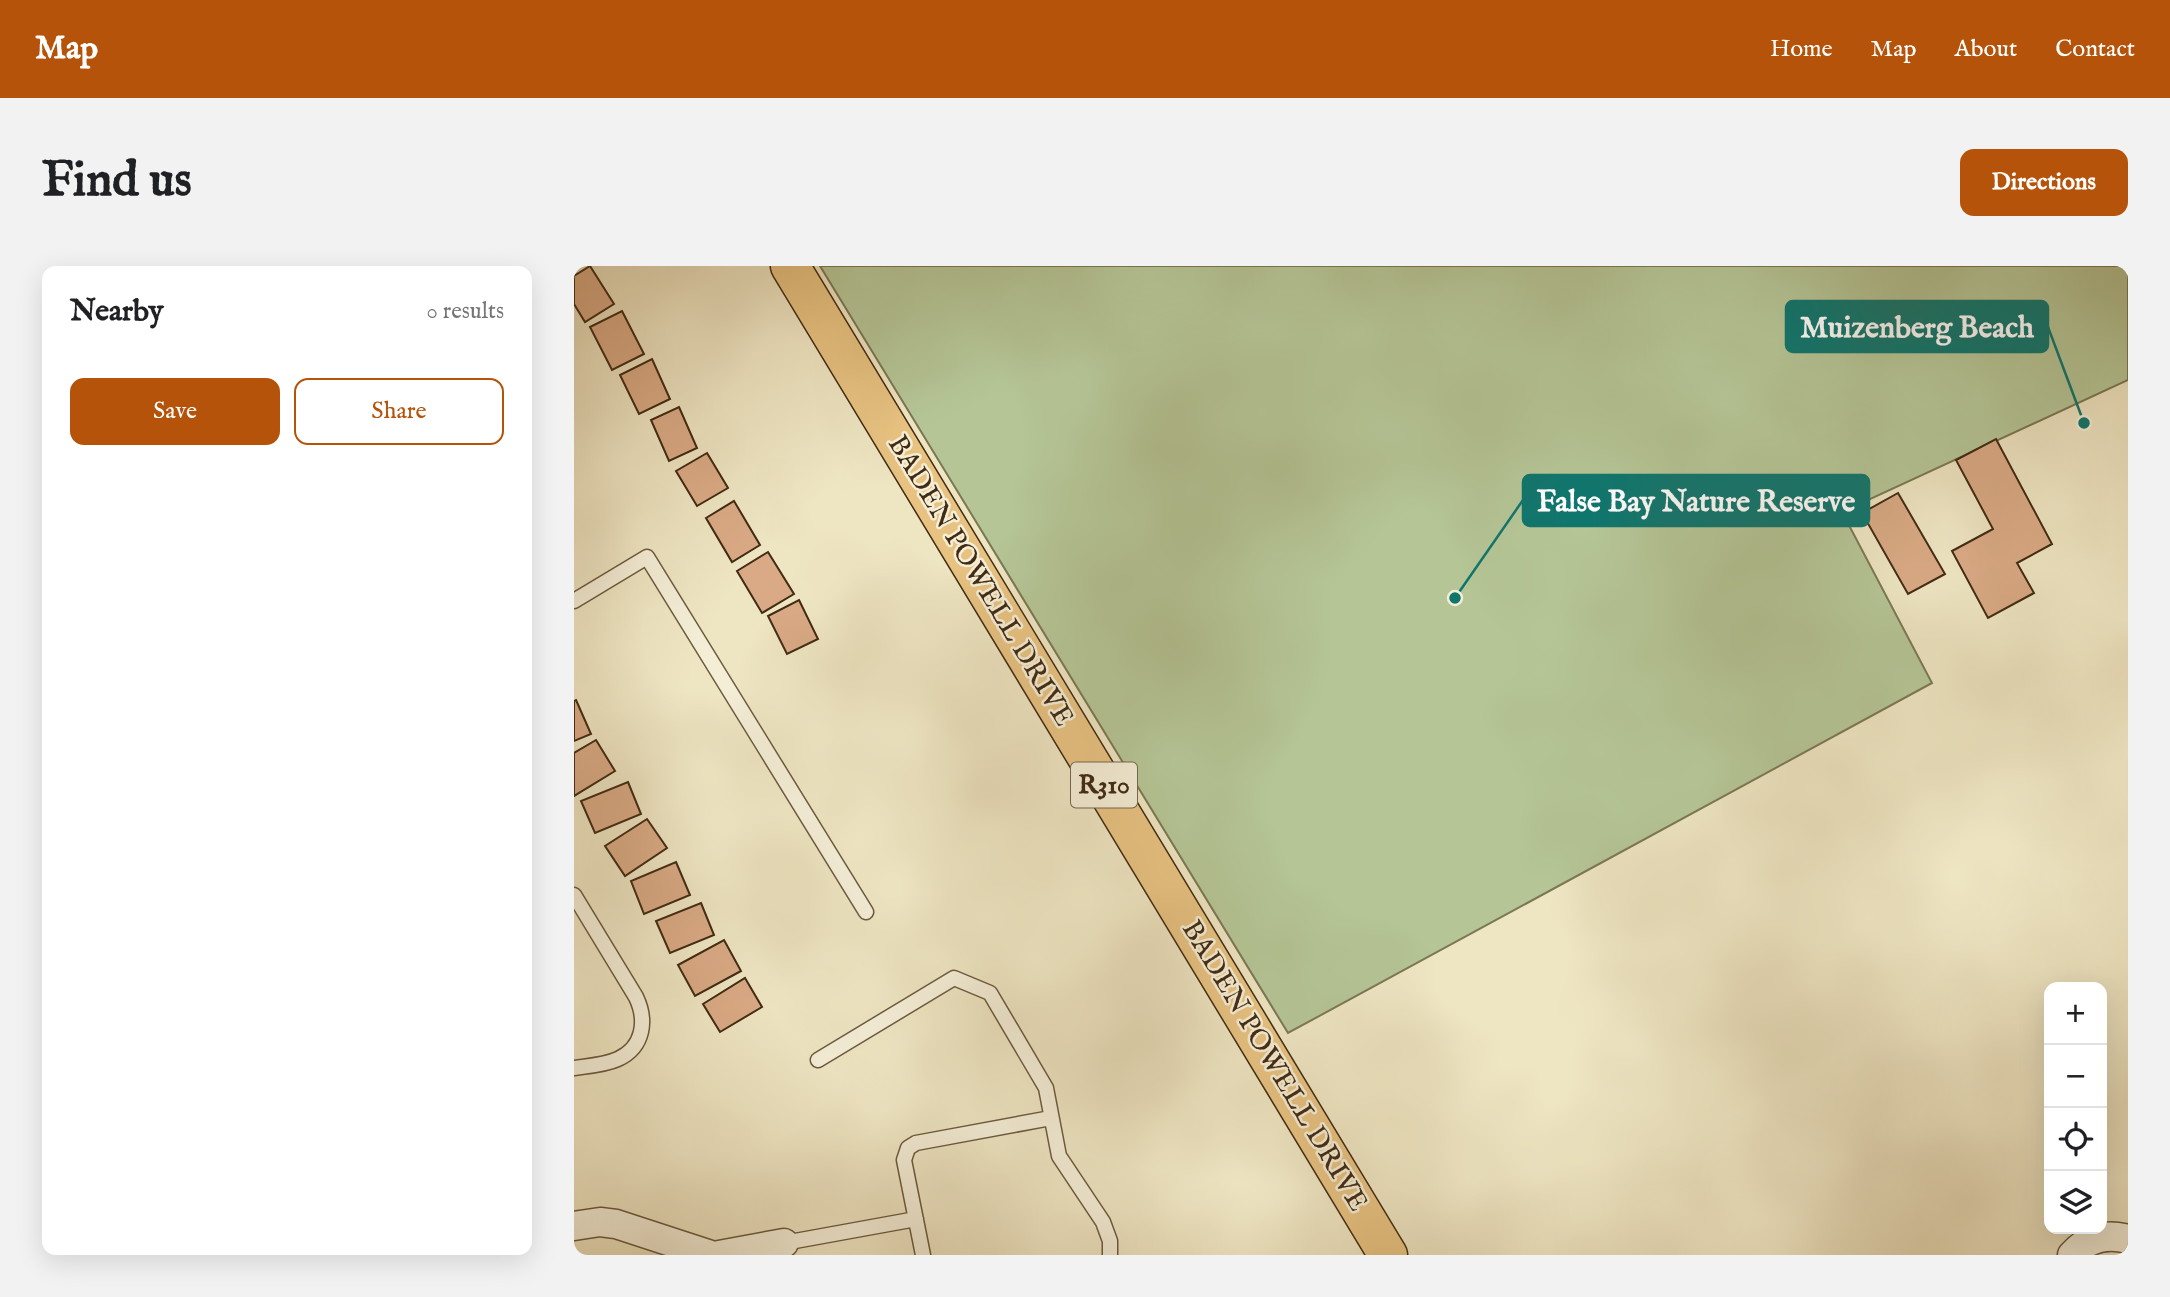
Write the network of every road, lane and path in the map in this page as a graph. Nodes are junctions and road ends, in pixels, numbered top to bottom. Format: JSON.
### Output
{"nodes":[{"id":1,"x":790,"y":266,"type":"edge"},
{"id":2,"x":574,"y":601,"type":"edge"},
{"id":3,"x":574,"y":895,"type":"edge"},
{"id":4,"x":866,"y":912,"type":"dead end"},
{"id":5,"x":818,"y":1060,"type":"dead end"},
{"id":6,"x":574,"y":1068,"type":"edge"},
{"id":7,"x":1051,"y":1118,"type":"junction"},
{"id":8,"x":916,"y":1219,"type":"junction"},
{"id":9,"x":574,"y":1226,"type":"edge"},
{"id":10,"x":2109,"y":1235,"type":"edge"},
{"id":11,"x":783,"y":1243,"type":"joint"},
{"id":12,"x":711,"y":1255,"type":"edge"},
{"id":13,"x":719,"y":1255,"type":"edge"},
{"id":14,"x":923,"y":1255,"type":"edge"},
{"id":15,"x":1110,"y":1255,"type":"edge"},
{"id":16,"x":1388,"y":1255,"type":"edge"},
{"id":17,"x":2072,"y":1255,"type":"edge"}],
"edges":[{"from":1,"to":16,"type":"main road","name":"BADEN POWELL DRIVE","number":"R310"},
{"from":2,"to":4,"type":"lane"},
{"from":3,"to":6,"type":"lane"},
{"from":5,"to":7,"type":"lane"},
{"from":7,"to":8,"type":"lane"},
{"from":7,"to":15,"type":"lane"},
{"from":8,"to":11,"type":"lane"},
{"from":8,"to":14,"type":"lane"},
{"from":9,"to":12,"type":"street"},
{"from":10,"to":17,"type":"street"},
{"from":11,"to":13,"type":"street"}]}
